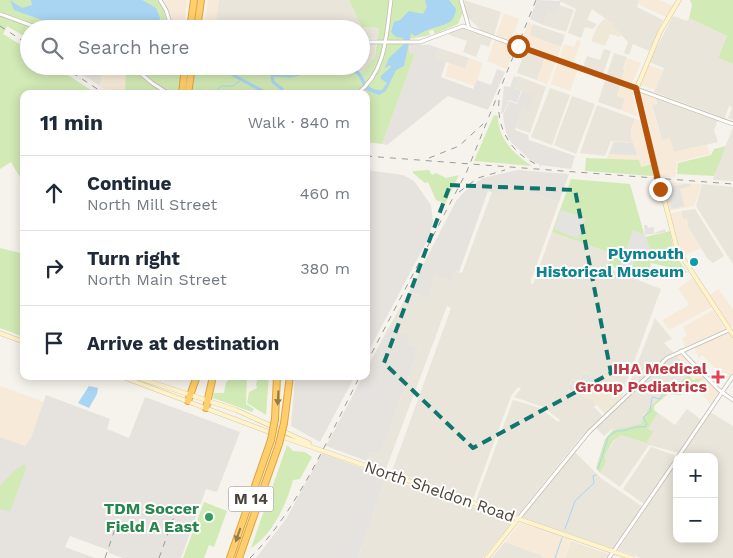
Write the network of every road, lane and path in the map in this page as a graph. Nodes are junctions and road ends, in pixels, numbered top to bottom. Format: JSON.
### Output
{"nodes":[{"id":1,"x":160,"y":0,"type":"edge"},
{"id":2,"x":194,"y":0,"type":"edge"},
{"id":3,"x":201,"y":0,"type":"edge"},
{"id":4,"x":391,"y":0,"type":"edge"},
{"id":5,"x":460,"y":0,"type":"edge"},
{"id":6,"x":679,"y":0,"type":"edge"},
{"id":7,"x":0,"y":14,"type":"edge"},
{"id":8,"x":465,"y":14,"type":"junction"},
{"id":9,"x":169,"y":20,"type":"edge"},
{"id":10,"x":191,"y":20,"type":"edge"},
{"id":11,"x":198,"y":20,"type":"edge"},
{"id":12,"x":20,"y":21,"type":"edge"},
{"id":13,"x":460,"y":26,"type":"junction"},
{"id":14,"x":469,"y":28,"type":"junction"},
{"id":15,"x":370,"y":42,"type":"edge"},
{"id":16,"x":385,"y":42,"type":"junction"},
{"id":17,"x":143,"y":75,"type":"edge"},
{"id":18,"x":185,"y":75,"type":"edge"},
{"id":19,"x":189,"y":75,"type":"edge"},
{"id":20,"x":636,"y":88,"type":"junction"},
{"id":21,"x":163,"y":90,"type":"edge"},
{"id":22,"x":184,"y":90,"type":"edge"},
{"id":23,"x":185,"y":90,"type":"edge"},
{"id":24,"x":361,"y":90,"type":"edge"},
{"id":25,"x":733,"y":124,"type":"edge"},
{"id":26,"x":731,"y":331,"type":"edge"},
{"id":27,"x":0,"y":333,"type":"edge"},
{"id":28,"x":733,"y":335,"type":"edge"},
{"id":29,"x":20,"y":340,"type":"edge"},
{"id":30,"x":681,"y":351,"type":"junction"},
{"id":31,"x":733,"y":376,"type":"edge"},
{"id":32,"x":130,"y":380,"type":"edge"},
{"id":33,"x":148,"y":380,"type":"edge"},
{"id":34,"x":196,"y":380,"type":"edge"},
{"id":35,"x":212,"y":380,"type":"edge"},
{"id":36,"x":278,"y":380,"type":"edge"},
{"id":37,"x":284,"y":380,"type":"edge"},
{"id":38,"x":289,"y":380,"type":"edge"},
{"id":39,"x":155,"y":382,"type":"junction"},
{"id":40,"x":154,"y":389,"type":"junction"},
{"id":41,"x":182,"y":392,"type":"junction"},
{"id":42,"x":722,"y":393,"type":"junction"},
{"id":43,"x":178,"y":398,"type":"junction"},
{"id":44,"x":189,"y":398,"type":"junction"},
{"id":45,"x":733,"y":400,"type":"edge"},
{"id":46,"x":209,"y":401,"type":"junction"},
{"id":47,"x":206,"y":408,"type":"junction"},
{"id":48,"x":232,"y":408,"type":"junction"},
{"id":49,"x":285,"y":410,"type":"junction"},
{"id":50,"x":229,"y":416,"type":"junction"},
{"id":51,"x":242,"y":421,"type":"junction"},
{"id":52,"x":266,"y":422,"type":"junction"},
{"id":53,"x":263,"y":429,"type":"junction"},
{"id":54,"x":318,"y":448,"type":"junction"},
{"id":55,"x":680,"y":453,"type":"edge"},
{"id":56,"x":673,"y":464,"type":"edge"},
{"id":57,"x":518,"y":518,"type":"junction"},
{"id":58,"x":614,"y":551,"type":"junction"},
{"id":59,"x":230,"y":558,"type":"edge"},
{"id":60,"x":239,"y":558,"type":"edge"},
{"id":61,"x":487,"y":558,"type":"edge"},
{"id":62,"x":609,"y":558,"type":"edge"},
{"id":63,"x":632,"y":558,"type":"edge"}],
"edges":[{"from":1,"to":9,"type":"street"},
{"from":2,"to":10,"type":"highway"},
{"from":3,"to":11,"type":"highway"},
{"from":4,"to":16,"type":"street"},
{"from":5,"to":8,"type":"street"},
{"from":6,"to":20,"type":"main road"},
{"from":7,"to":12,"type":"street"},
{"from":8,"to":13,"type":"street"},
{"from":8,"to":14,"type":"street"},
{"from":13,"to":14,"type":"street"},
{"from":13,"to":16,"type":"street"},
{"from":14,"to":20,"type":"street"},
{"from":15,"to":16,"type":"street"},
{"from":16,"to":24,"type":"street"},
{"from":17,"to":21,"type":"street"},
{"from":18,"to":22,"type":"highway"},
{"from":19,"to":23,"type":"highway"},
{"from":20,"to":25,"type":"street"},
{"from":20,"to":26,"type":"main road"},
{"from":26,"to":28,"type":"main road"},
{"from":26,"to":30,"type":"street"},
{"from":27,"to":29,"type":"main road"},
{"from":30,"to":42,"type":"street"},
{"from":30,"to":57,"type":"street"},
{"from":31,"to":42,"type":"street"},
{"from":32,"to":40,"type":"main road","name":"North Sheldon Road"},
{"from":33,"to":39,"type":"main road","name":"North Sheldon Road"},
{"from":34,"to":44,"type":"highway"},
{"from":35,"to":46,"type":"highway"},
{"from":36,"to":59,"type":"highway","number":"M 14","one_way":true,"bridge":true},
{"from":37,"to":49,"type":"highway","number":"M 14"},
{"from":38,"to":49,"type":"highway"},
{"from":39,"to":40,"type":"main road"},
{"from":39,"to":41,"type":"main road","name":"North Sheldon Road"},
{"from":40,"to":43,"type":"main road","name":"North Sheldon Road"},
{"from":41,"to":43,"type":"main road"},
{"from":41,"to":44,"type":"main road","name":"North Sheldon Road"},
{"from":42,"to":45,"type":"street"},
{"from":42,"to":55,"type":"street"},
{"from":43,"to":44,"type":"main road","name":"North Sheldon Road"},
{"from":44,"to":46,"type":"main road","name":"North Sheldon Road"},
{"from":44,"to":47,"type":"main road","name":"North Sheldon Road"},
{"from":46,"to":47,"type":"highway"},
{"from":46,"to":48,"type":"main road","name":"North Sheldon Road"},
{"from":47,"to":50,"type":"main road","name":"North Sheldon Road"},
{"from":48,"to":50,"type":"main road"},
{"from":48,"to":52,"type":"main road","name":"North Sheldon Road"},
{"from":49,"to":60,"type":"highway","number":"M 14","bridge":true},
{"from":50,"to":51,"type":"main road","name":"North Sheldon Road"},
{"from":51,"to":52,"type":"main road"},
{"from":51,"to":53,"type":"main road","name":"North Sheldon Road"},
{"from":52,"to":53,"type":"main road"},
{"from":52,"to":54,"type":"main road","name":"North Sheldon Road"},
{"from":53,"to":54,"type":"main road","name":"North Sheldon Road"},
{"from":54,"to":57,"type":"main road","name":"North Sheldon Road"},
{"from":56,"to":58,"type":"street"},
{"from":57,"to":58,"type":"main road","name":"North Sheldon Road"},
{"from":57,"to":61,"type":"main road"},
{"from":58,"to":62,"type":"street"},
{"from":58,"to":63,"type":"main road","name":"North Sheldon Road"}]}
